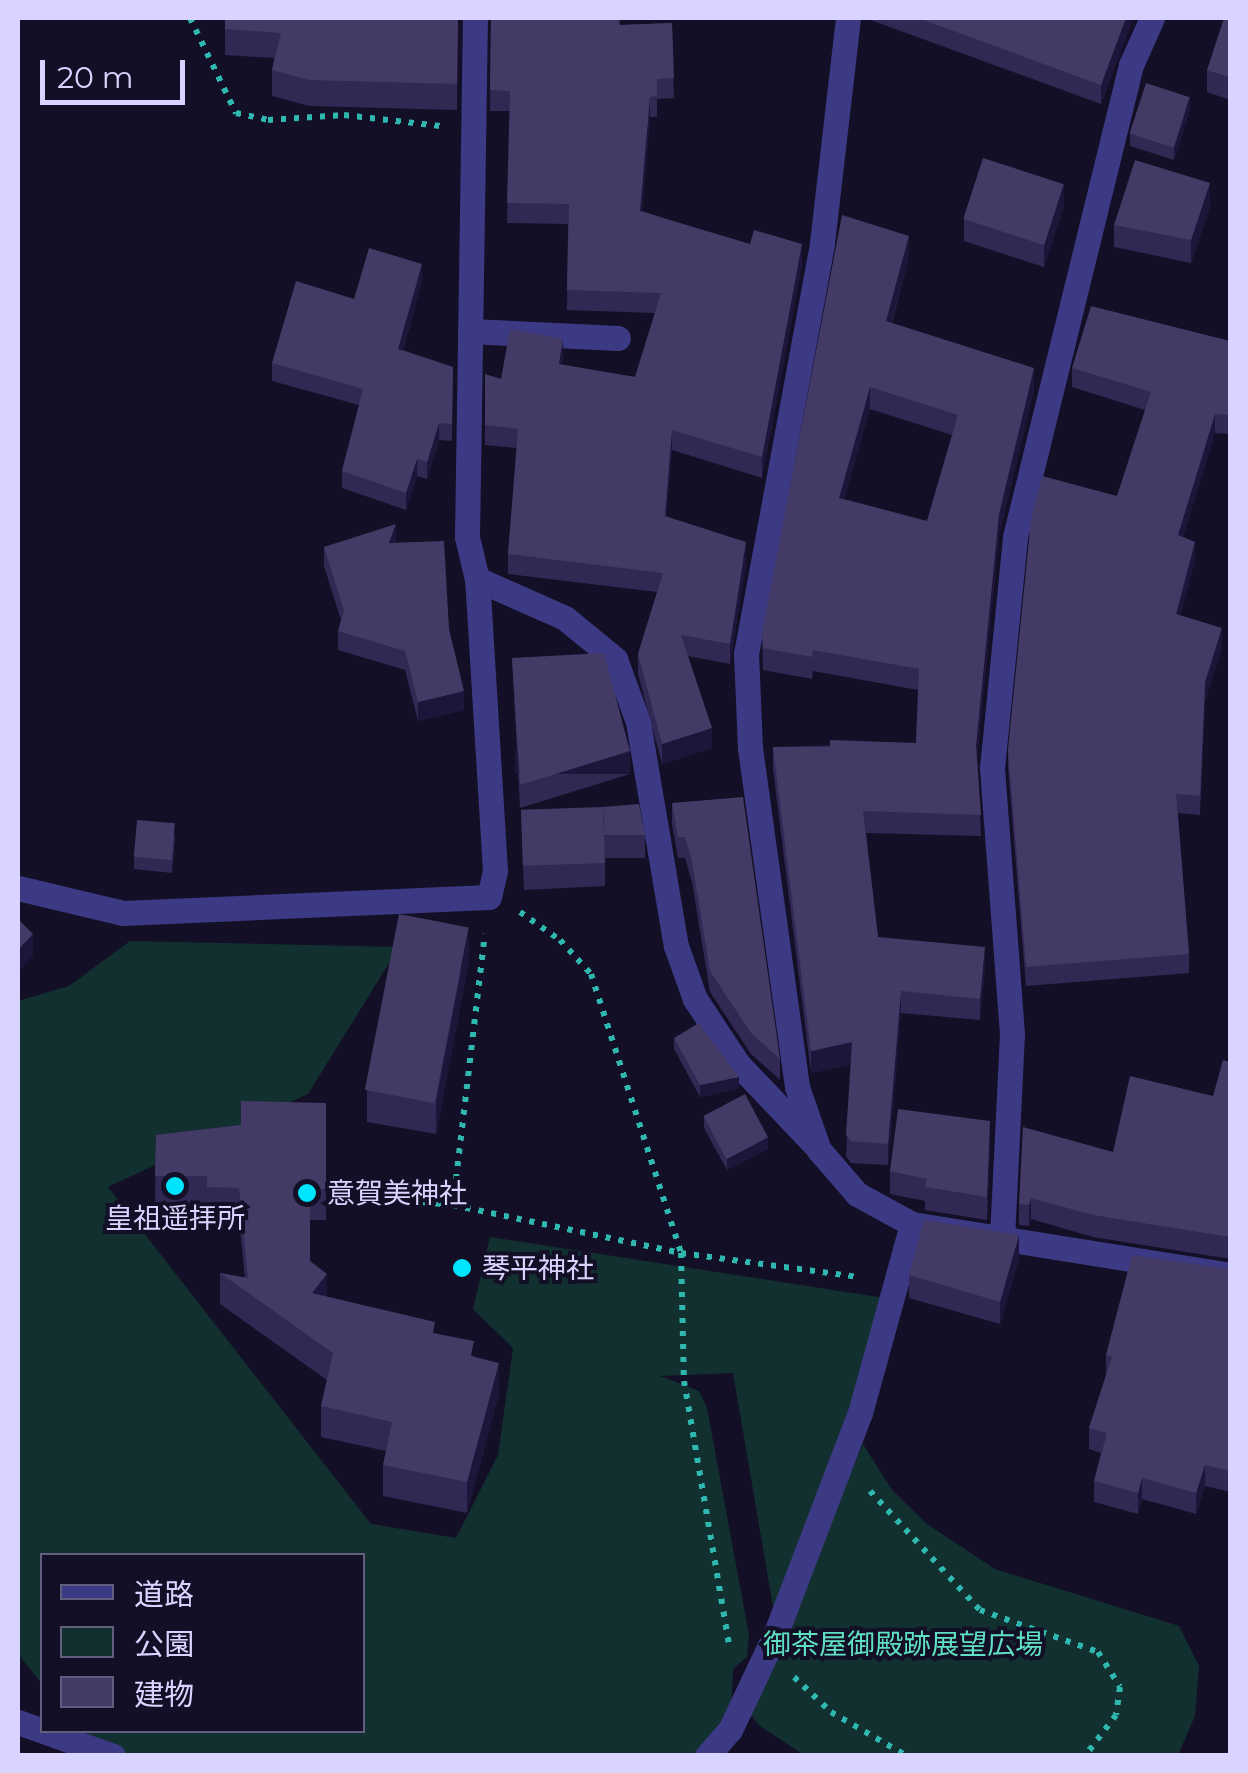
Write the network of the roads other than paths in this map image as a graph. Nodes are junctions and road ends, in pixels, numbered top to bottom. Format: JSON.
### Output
{"nodes":[{"id":1,"x":475,"y":18,"type":"edge"},
{"id":2,"x":848,"y":18,"type":"edge"},
{"id":3,"x":1152,"y":18,"type":"edge"},
{"id":4,"x":470,"y":330,"type":"junction"},
{"id":5,"x":618,"y":338,"type":"dead end"},
{"id":6,"x":476,"y":579,"type":"junction"},
{"id":7,"x":18,"y":888,"type":"edge"},
{"id":8,"x":819,"y":1150,"type":"junction"},
{"id":9,"x":912,"y":1224,"type":"junction"},
{"id":10,"x":1002,"y":1238,"type":"junction"},
{"id":11,"x":1230,"y":1276,"type":"edge"},
{"id":12,"x":49,"y":1733,"type":"edge"},
{"id":13,"x":113,"y":1756,"type":"edge"},
{"id":14,"x":707,"y":1756,"type":"edge"}],
"edges":[{"from":1,"to":4,"type":"street"},
{"from":2,"to":8,"type":"street"},
{"from":3,"to":10,"type":"street"},
{"from":4,"to":5,"type":"street"},
{"from":4,"to":6,"type":"street"},
{"from":6,"to":7,"type":"street"},
{"from":6,"to":8,"type":"street"},
{"from":8,"to":9,"type":"street"},
{"from":9,"to":10,"type":"street"},
{"from":9,"to":14,"type":"street"},
{"from":10,"to":11,"type":"street"},
{"from":12,"to":13,"type":"street"}]}
